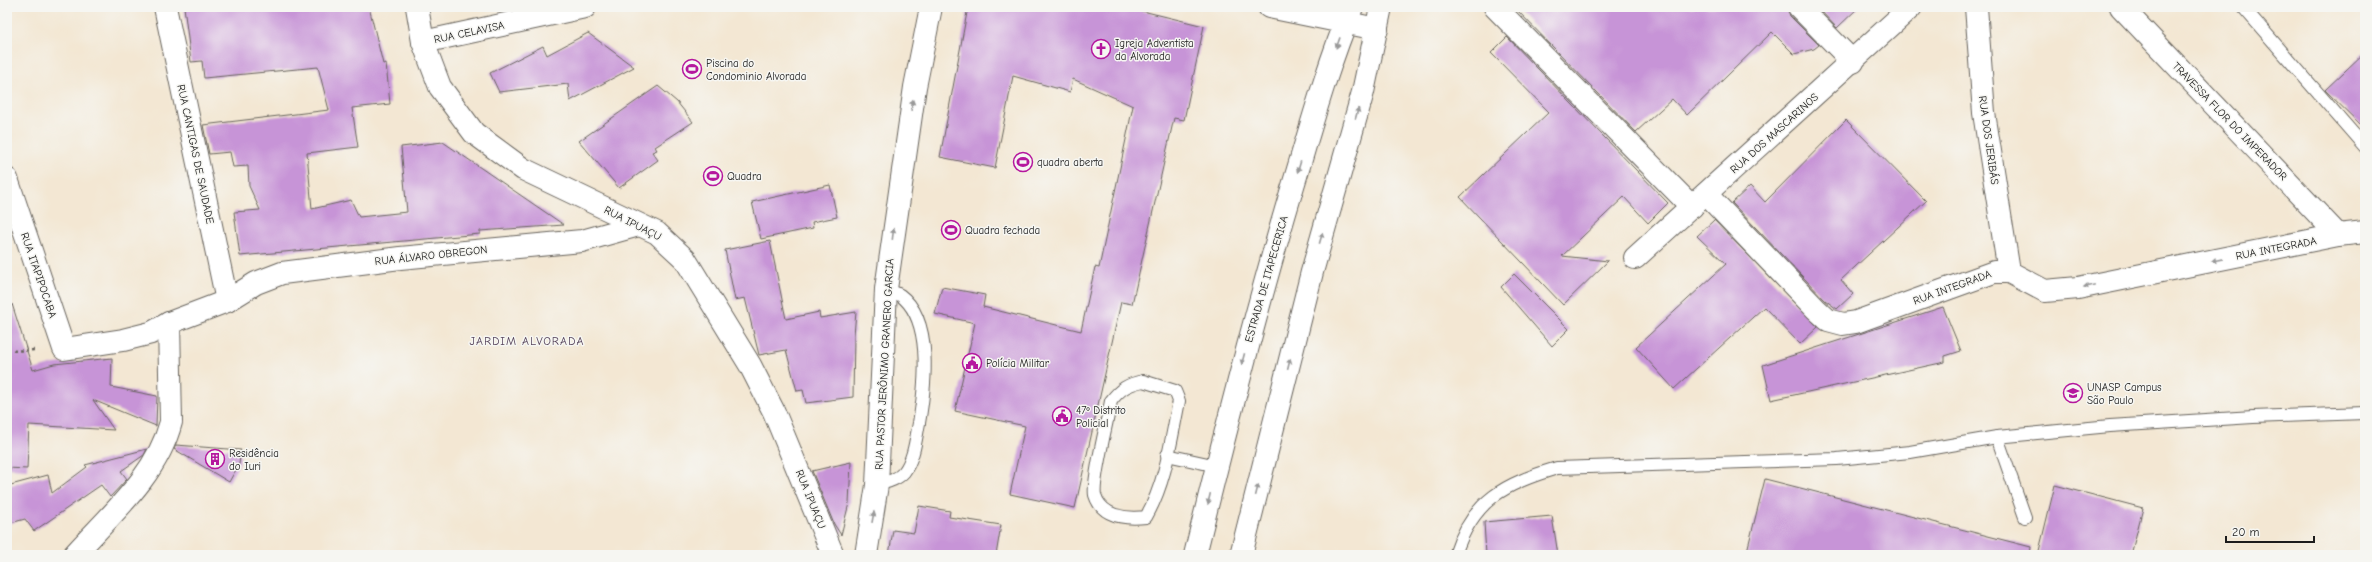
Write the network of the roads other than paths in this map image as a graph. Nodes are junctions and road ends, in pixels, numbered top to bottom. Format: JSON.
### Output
{"nodes":[{"id":1,"x":165,"y":7,"type":"edge"},
{"id":2,"x":417,"y":7,"type":"edge"},
{"id":3,"x":585,"y":7,"type":"edge"},
{"id":4,"x":931,"y":7,"type":"edge"},
{"id":5,"x":1269,"y":7,"type":"edge"},
{"id":6,"x":1381,"y":7,"type":"edge"},
{"id":7,"x":1495,"y":7,"type":"edge"},
{"id":8,"x":1799,"y":7,"type":"edge"},
{"id":9,"x":1911,"y":7,"type":"edge"},
{"id":10,"x":1976,"y":7,"type":"edge"},
{"id":11,"x":2121,"y":7,"type":"edge"},
{"id":12,"x":2243,"y":7,"type":"edge"},
{"id":13,"x":1349,"y":14,"type":"edge"},
{"id":14,"x":1377,"y":29,"type":"junction"},
{"id":15,"x":422,"y":42,"type":"junction"},
{"id":16,"x":1853,"y":62,"type":"junction"},
{"id":17,"x":2365,"y":147,"type":"edge"},
{"id":18,"x":7,"y":179,"type":"edge"},
{"id":19,"x":1699,"y":200,"type":"junction"},
{"id":20,"x":639,"y":225,"type":"junction"},
{"id":21,"x":2365,"y":232,"type":"edge"},
{"id":22,"x":2338,"y":235,"type":"junction"},
{"id":23,"x":1635,"y":258,"type":"dead end"},
{"id":24,"x":2009,"y":272,"type":"junction"},
{"id":25,"x":886,"y":289,"type":"junction"},
{"id":26,"x":227,"y":301,"type":"junction"},
{"id":27,"x":169,"y":323,"type":"junction"},
{"id":28,"x":64,"y":349,"type":"joint"},
{"id":29,"x":2365,"y":413,"type":"edge"},
{"id":30,"x":1997,"y":437,"type":"junction"},
{"id":31,"x":1168,"y":455,"type":"junction"},
{"id":32,"x":1217,"y":466,"type":"junction"},
{"id":33,"x":877,"y":486,"type":"junction"},
{"id":34,"x":2025,"y":517,"type":"dead end"},
{"id":35,"x":74,"y":555,"type":"edge"},
{"id":36,"x":833,"y":555,"type":"edge"},
{"id":37,"x":866,"y":555,"type":"edge"},
{"id":38,"x":1195,"y":555,"type":"edge"},
{"id":39,"x":1241,"y":555,"type":"edge"},
{"id":40,"x":1455,"y":555,"type":"edge"}],
"edges":[{"from":1,"to":26,"type":"street","name":"RUA CANTIGAS DE SAUDADE"},
{"from":2,"to":15,"type":"street","name":"RUA IPUAÇU"},
{"from":3,"to":15,"type":"street","name":"RUA CELAVISA"},
{"from":25,"to":4,"type":"street","name":"RUA PASTOR JERÔNIMO GRANERO GARCIA","one_way":true},
{"from":5,"to":13,"type":"street"},
{"from":6,"to":14,"type":"street"},
{"from":7,"to":19,"type":"street","name":"RUA INTEGRADA"},
{"from":8,"to":16,"type":"street"},
{"from":9,"to":16,"type":"street","name":"RUA DOS MASCARINOS"},
{"from":10,"to":24,"type":"street","name":"RUA DOS JERIBÁS"},
{"from":11,"to":22,"type":"street","name":"TRAVESSA FLOR DO IMPERADOR"},
{"from":12,"to":17,"type":"lane"},
{"from":13,"to":14,"type":"street"},
{"from":13,"to":32,"type":"street","name":"ESTRADA DE ITAPECERICA","one_way":true},
{"from":39,"to":14,"type":"street","one_way":true},
{"from":15,"to":20,"type":"street","name":"RUA IPUAÇU"},
{"from":16,"to":19,"type":"street","name":"RUA DOS MASCARINOS"},
{"from":18,"to":28,"type":"street","name":"RUA ITAPIPOCABA"},
{"from":19,"to":23,"type":"street","name":"RUA DOS MASCARINOS"},
{"from":19,"to":24,"type":"street","name":"RUA INTEGRADA"},
{"from":20,"to":26,"type":"street","name":"RUA ÁLVARO OBREGON"},
{"from":20,"to":36,"type":"street","name":"RUA IPUAÇU"},
{"from":21,"to":22,"type":"street","name":"RUA INTEGRADA"},
{"from":22,"to":24,"type":"street","name":"RUA INTEGRADA","one_way":true},
{"from":25,"to":33,"type":"street","name":"RUA PASTOR JERÔNIMO GRANERO GARCIA"},
{"from":25,"to":33,"type":"lane"},
{"from":26,"to":27,"type":"street","name":"RUA ÁLVARO OBREGON"},
{"from":27,"to":28,"type":"street","name":"RUA ÁLVARO OBREGON"},
{"from":27,"to":35,"type":"street"},
{"from":29,"to":30,"type":"lane"},
{"from":30,"to":34,"type":"lane"},
{"from":30,"to":40,"type":"lane"},
{"from":31,"to":31,"type":"lane"},
{"from":31,"to":32,"type":"lane"},
{"from":32,"to":38,"type":"street","name":"ESTRADA DE ITAPECERICA","one_way":true},
{"from":37,"to":33,"type":"street","name":"RUA PASTOR JERÔNIMO GRANERO GARCIA","one_way":true}]}
